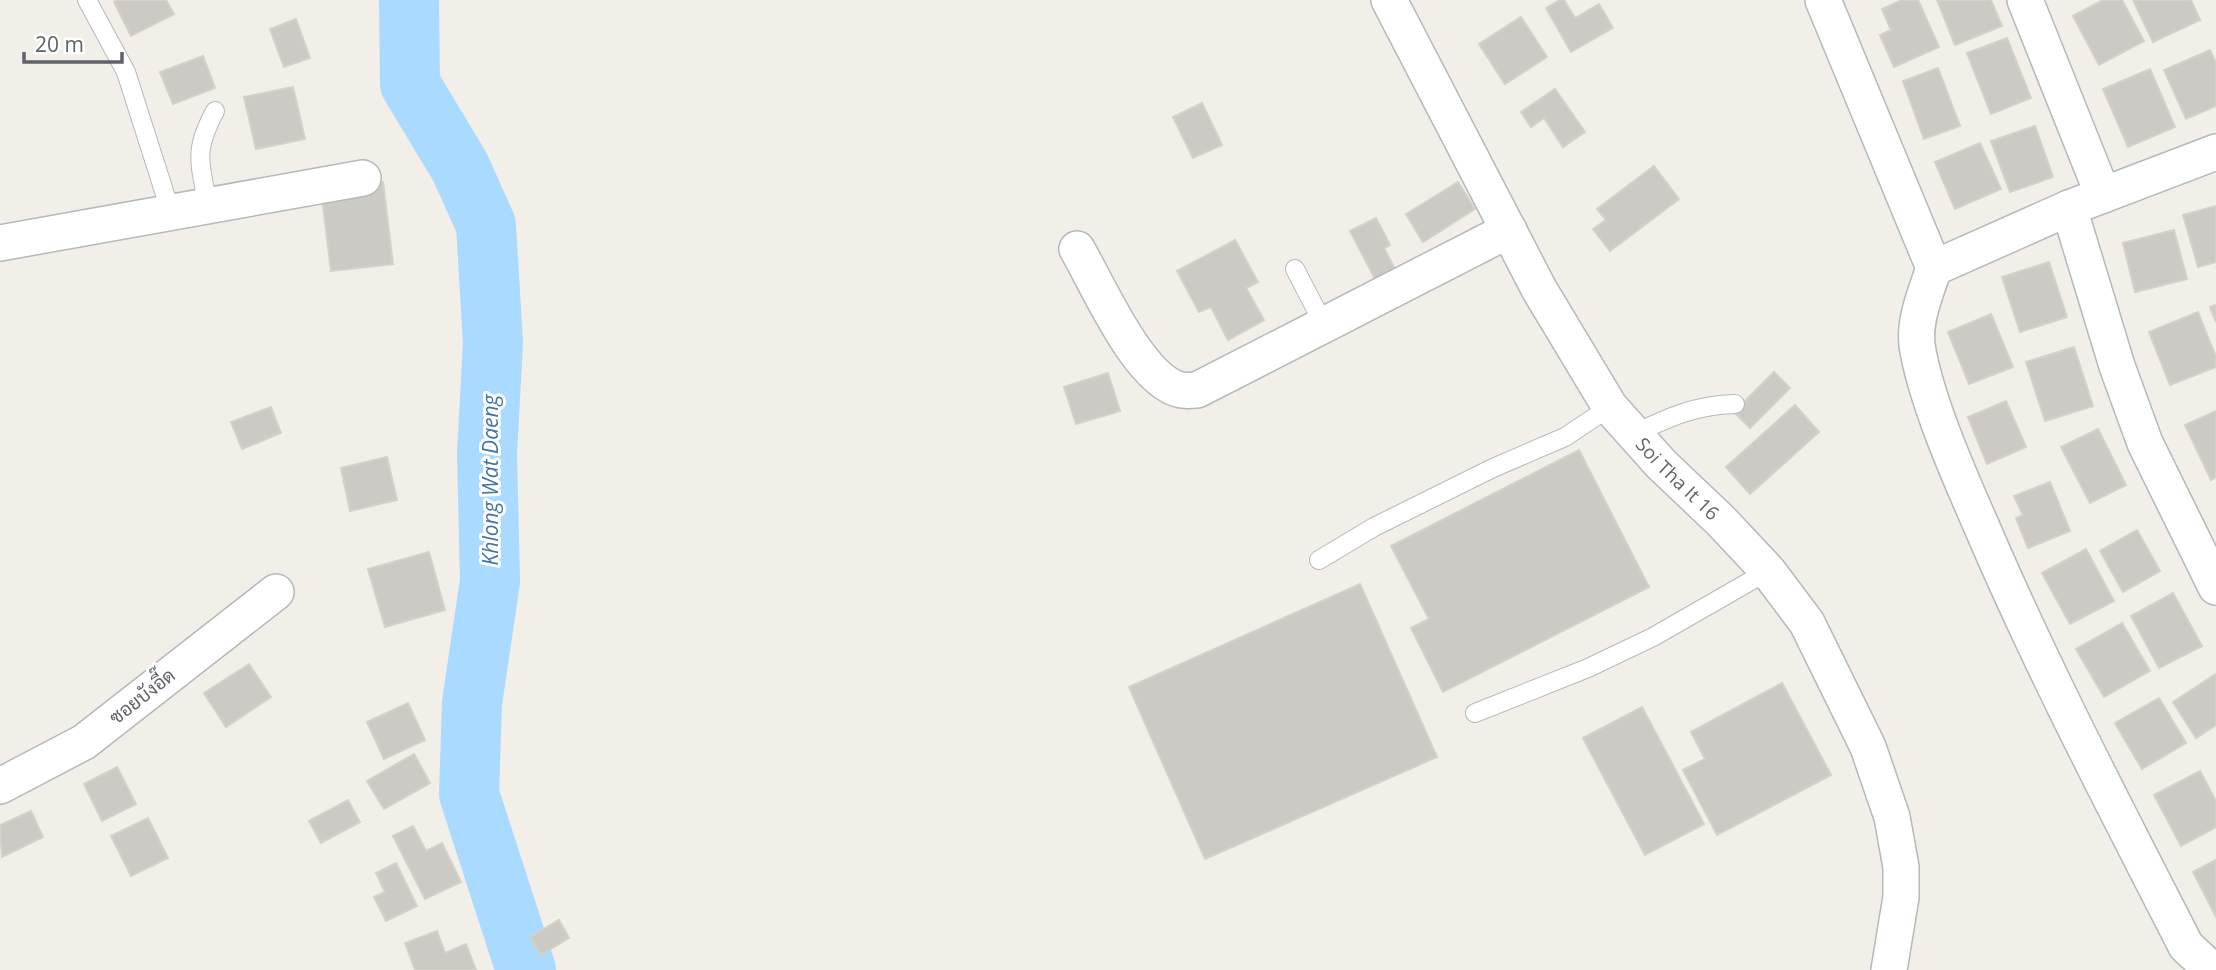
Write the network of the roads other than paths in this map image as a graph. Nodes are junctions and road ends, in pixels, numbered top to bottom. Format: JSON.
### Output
{"nodes":[{"id":1,"x":88,"y":0,"type":"edge"},
{"id":2,"x":1389,"y":0,"type":"edge"},
{"id":3,"x":1823,"y":0,"type":"edge"},
{"id":4,"x":2025,"y":0,"type":"edge"},
{"id":5,"x":215,"y":111,"type":"dead end"},
{"id":6,"x":2216,"y":152,"type":"edge"},
{"id":7,"x":363,"y":178,"type":"dead end"},
{"id":8,"x":2103,"y":195,"type":"junction"},
{"id":9,"x":208,"y":206,"type":"junction"},
{"id":10,"x":2069,"y":208,"type":"junction"},
{"id":11,"x":171,"y":213,"type":"junction"},
{"id":12,"x":1509,"y":230,"type":"junction"},
{"id":13,"x":0,"y":243,"type":"edge"},
{"id":14,"x":1077,"y":249,"type":"dead end"},
{"id":15,"x":1934,"y":268,"type":"junction"},
{"id":16,"x":1295,"y":269,"type":"dead end"},
{"id":17,"x":1324,"y":325,"type":"junction"},
{"id":18,"x":1735,"y":404,"type":"dead end"},
{"id":19,"x":1610,"y":407,"type":"junction"},
{"id":20,"x":1634,"y":435,"type":"junction"},
{"id":21,"x":1319,"y":559,"type":"dead end"},
{"id":22,"x":1768,"y":571,"type":"junction"},
{"id":23,"x":2216,"y":587,"type":"edge"},
{"id":24,"x":276,"y":592,"type":"dead end"},
{"id":25,"x":1475,"y":713,"type":"dead end"},
{"id":26,"x":0,"y":786,"type":"edge"},
{"id":27,"x":1889,"y":970,"type":"edge"},
{"id":28,"x":2212,"y":970,"type":"edge"}],
"edges":[{"from":1,"to":11,"type":"lane"},
{"from":2,"to":12,"type":"street","name":"Soi Tha It 16"},
{"from":3,"to":15,"type":"street"},
{"from":4,"to":8,"type":"street"},
{"from":5,"to":9,"type":"lane"},
{"from":6,"to":8,"type":"street"},
{"from":7,"to":9,"type":"street"},
{"from":8,"to":10,"type":"street"},
{"from":9,"to":11,"type":"street"},
{"from":10,"to":15,"type":"street"},
{"from":10,"to":23,"type":"street"},
{"from":11,"to":13,"type":"street"},
{"from":12,"to":17,"type":"street"},
{"from":12,"to":19,"type":"street","name":"Soi Tha It 16"},
{"from":14,"to":17,"type":"street"},
{"from":15,"to":28,"type":"street"},
{"from":16,"to":17,"type":"lane"},
{"from":18,"to":20,"type":"lane"},
{"from":19,"to":20,"type":"street","name":"Soi Tha It 16"},
{"from":19,"to":21,"type":"lane"},
{"from":20,"to":22,"type":"street","name":"Soi Tha It 16"},
{"from":22,"to":25,"type":"lane"},
{"from":22,"to":27,"type":"street","name":"Soi Tha It 16"},
{"from":24,"to":26,"type":"street","name":"ซอยบังอี๊ด"}]}
